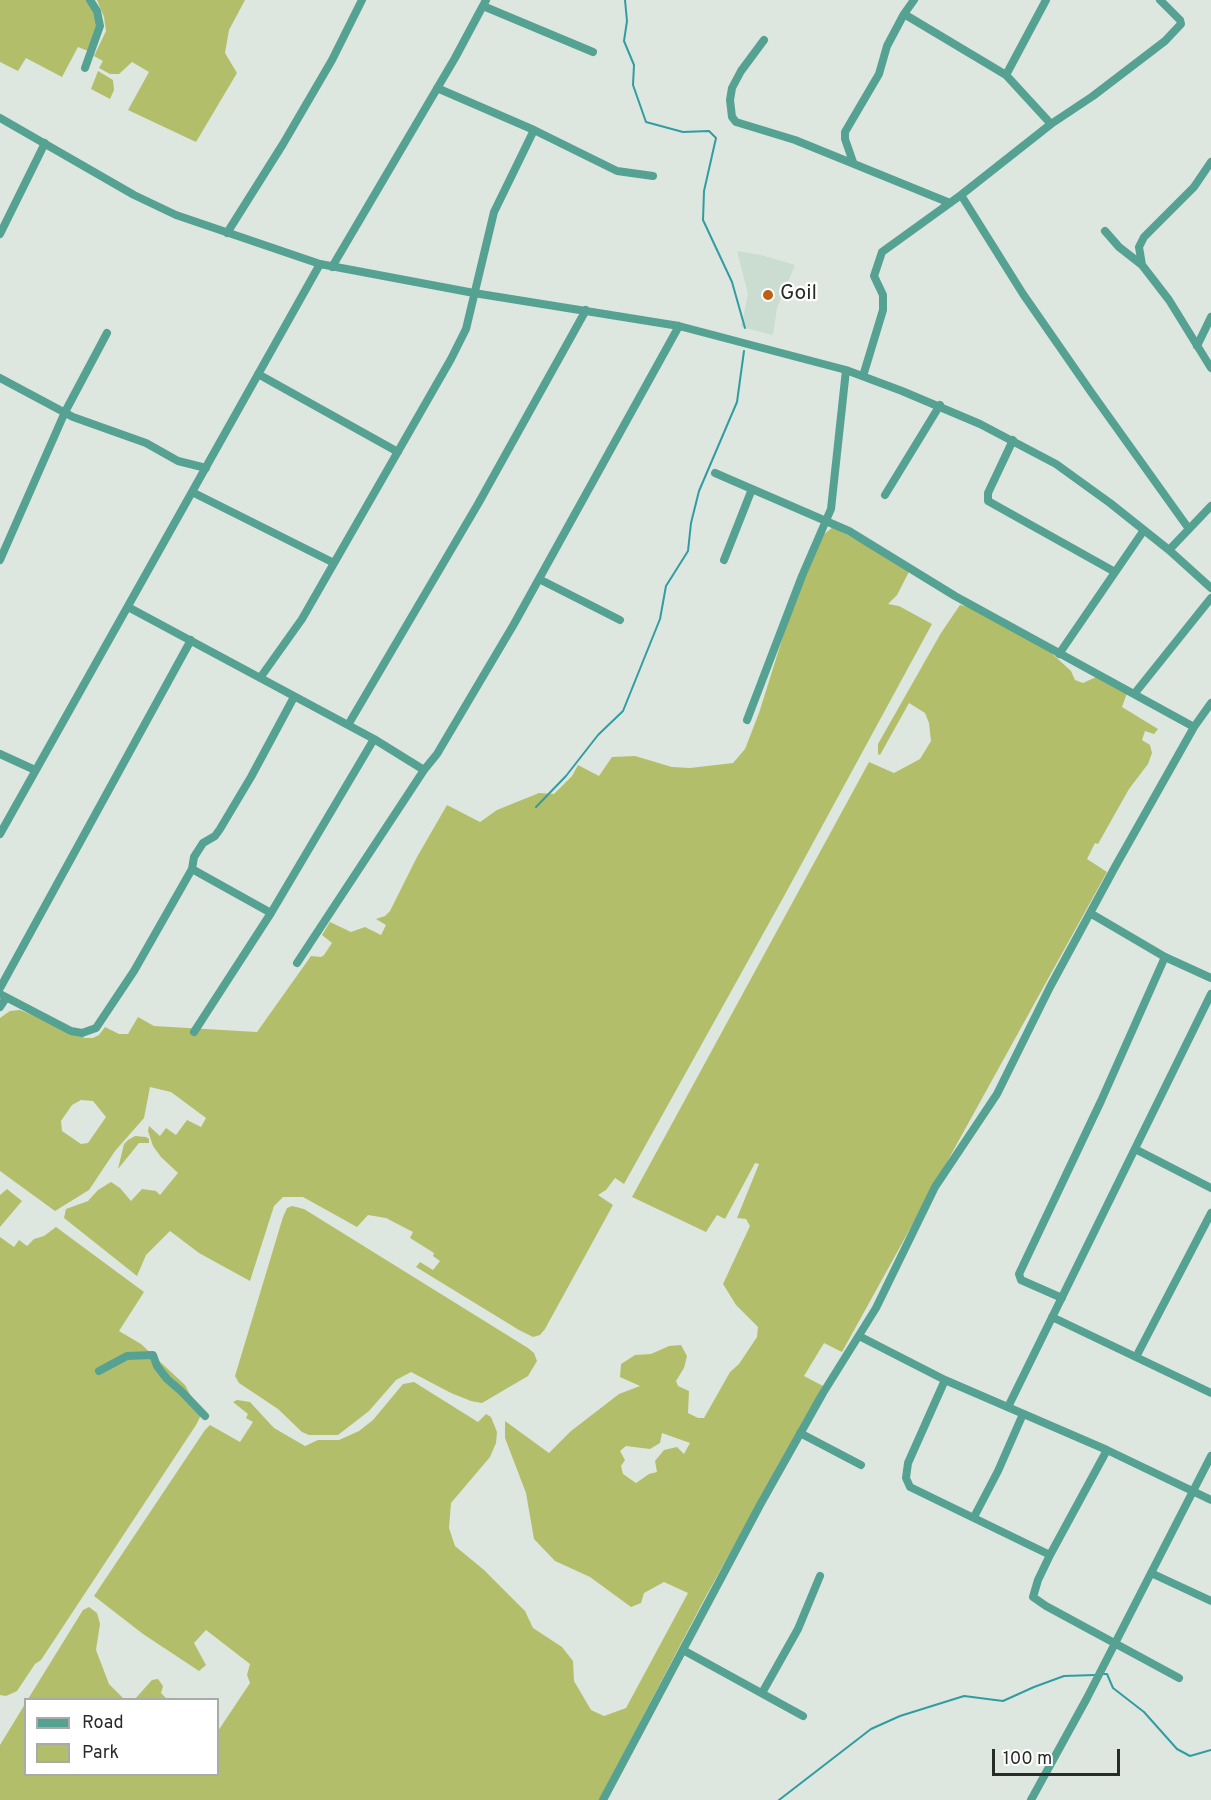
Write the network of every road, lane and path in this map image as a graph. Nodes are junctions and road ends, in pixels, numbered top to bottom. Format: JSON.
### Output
{"nodes":[{"id":1,"x":90,"y":0,"type":"edge"},
{"id":2,"x":362,"y":0,"type":"edge"},
{"id":3,"x":914,"y":0,"type":"edge"},
{"id":4,"x":1046,"y":0,"type":"edge"},
{"id":5,"x":1160,"y":0,"type":"edge"},
{"id":6,"x":484,"y":3,"type":"edge"},
{"id":7,"x":904,"y":14,"type":"junction"},
{"id":8,"x":764,"y":40,"type":"dead end"},
{"id":9,"x":593,"y":52,"type":"dead end"},
{"id":10,"x":85,"y":68,"type":"dead end"},
{"id":11,"x":1006,"y":75,"type":"junction"},
{"id":12,"x":438,"y":88,"type":"junction"},
{"id":13,"x":0,"y":118,"type":"edge"},
{"id":14,"x":1051,"y":124,"type":"junction"},
{"id":15,"x":534,"y":130,"type":"junction"},
{"id":16,"x":45,"y":144,"type":"junction"},
{"id":17,"x":853,"y":162,"type":"junction"},
{"id":18,"x":1211,"y":162,"type":"edge"},
{"id":19,"x":653,"y":176,"type":"dead end"},
{"id":20,"x":961,"y":195,"type":"junction"},
{"id":21,"x":950,"y":203,"type":"junction"},
{"id":22,"x":1105,"y":231,"type":"dead end"},
{"id":23,"x":227,"y":233,"type":"junction"},
{"id":24,"x":0,"y":234,"type":"edge"},
{"id":25,"x":320,"y":264,"type":"junction"},
{"id":26,"x":1142,"y":265,"type":"junction"},
{"id":27,"x":332,"y":267,"type":"junction"},
{"id":28,"x":474,"y":293,"type":"junction"},
{"id":29,"x":586,"y":310,"type":"junction"},
{"id":30,"x":1211,"y":317,"type":"edge"},
{"id":31,"x":679,"y":326,"type":"junction"},
{"id":32,"x":107,"y":333,"type":"dead end"},
{"id":33,"x":1197,"y":346,"type":"junction"},
{"id":34,"x":1211,"y":368,"type":"edge"},
{"id":35,"x":846,"y":370,"type":"junction"},
{"id":36,"x":258,"y":374,"type":"junction"},
{"id":37,"x":863,"y":376,"type":"junction"},
{"id":38,"x":0,"y":378,"type":"edge"},
{"id":39,"x":940,"y":405,"type":"junction"},
{"id":40,"x":65,"y":412,"type":"junction"},
{"id":41,"x":1013,"y":440,"type":"junction"},
{"id":42,"x":398,"y":452,"type":"junction"},
{"id":43,"x":206,"y":468,"type":"junction"},
{"id":44,"x":715,"y":473,"type":"dead end"},
{"id":45,"x":752,"y":489,"type":"junction"},
{"id":46,"x":192,"y":492,"type":"junction"},
{"id":47,"x":885,"y":495,"type":"dead end"},
{"id":48,"x":1211,"y":506,"type":"edge"},
{"id":49,"x":827,"y":521,"type":"junction"},
{"id":50,"x":1189,"y":529,"type":"junction"},
{"id":51,"x":1144,"y":530,"type":"junction"},
{"id":52,"x":1169,"y":550,"type":"junction"},
{"id":53,"x":0,"y":560,"type":"edge"},
{"id":54,"x":724,"y":560,"type":"dead end"},
{"id":55,"x":334,"y":563,"type":"junction"},
{"id":56,"x":1115,"y":572,"type":"junction"},
{"id":57,"x":539,"y":579,"type":"junction"},
{"id":58,"x":1211,"y":588,"type":"edge"},
{"id":59,"x":1211,"y":598,"type":"edge"},
{"id":60,"x":128,"y":607,"type":"junction"},
{"id":61,"x":620,"y":620,"type":"dead end"},
{"id":62,"x":191,"y":640,"type":"junction"},
{"id":63,"x":1059,"y":654,"type":"junction"},
{"id":64,"x":260,"y":678,"type":"junction"},
{"id":65,"x":1135,"y":693,"type":"junction"},
{"id":66,"x":294,"y":697,"type":"junction"},
{"id":67,"x":1211,"y":703,"type":"edge"},
{"id":68,"x":747,"y":720,"type":"dead end"},
{"id":69,"x":348,"y":725,"type":"junction"},
{"id":70,"x":1194,"y":727,"type":"junction"},
{"id":71,"x":374,"y":739,"type":"junction"},
{"id":72,"x":0,"y":754,"type":"edge"},
{"id":73,"x":34,"y":770,"type":"junction"},
{"id":74,"x":424,"y":770,"type":"junction"},
{"id":75,"x":0,"y":834,"type":"edge"},
{"id":76,"x":192,"y":869,"type":"junction"},
{"id":77,"x":271,"y":913,"type":"junction"},
{"id":78,"x":1090,"y":913,"type":"junction"},
{"id":79,"x":1165,"y":957,"type":"junction"},
{"id":80,"x":297,"y":963,"type":"dead end"},
{"id":81,"x":1211,"y":978,"type":"edge"},
{"id":82,"x":0,"y":988,"type":"edge"},
{"id":83,"x":1211,"y":994,"type":"edge"},
{"id":84,"x":3,"y":996,"type":"edge"},
{"id":85,"x":0,"y":1007,"type":"edge"},
{"id":86,"x":194,"y":1032,"type":"dead end"},
{"id":87,"x":1135,"y":1149,"type":"junction"},
{"id":88,"x":1211,"y":1188,"type":"edge"},
{"id":89,"x":1211,"y":1213,"type":"edge"},
{"id":90,"x":1062,"y":1298,"type":"junction"},
{"id":91,"x":1052,"y":1317,"type":"junction"},
{"id":92,"x":859,"y":1336,"type":"junction"},
{"id":93,"x":1136,"y":1357,"type":"junction"},
{"id":94,"x":99,"y":1371,"type":"dead end"},
{"id":95,"x":945,"y":1380,"type":"junction"},
{"id":96,"x":1211,"y":1393,"type":"edge"},
{"id":97,"x":1008,"y":1407,"type":"junction"},
{"id":98,"x":1023,"y":1414,"type":"junction"},
{"id":99,"x":205,"y":1416,"type":"dead end"},
{"id":100,"x":800,"y":1433,"type":"junction"},
{"id":101,"x":1107,"y":1450,"type":"junction"},
{"id":102,"x":1211,"y":1456,"type":"edge"},
{"id":103,"x":861,"y":1466,"type":"dead end"},
{"id":104,"x":1192,"y":1492,"type":"junction"},
{"id":105,"x":1211,"y":1500,"type":"edge"},
{"id":106,"x":974,"y":1517,"type":"junction"},
{"id":107,"x":1050,"y":1554,"type":"junction"},
{"id":108,"x":1151,"y":1573,"type":"junction"},
{"id":109,"x":820,"y":1576,"type":"dead end"},
{"id":110,"x":1211,"y":1601,"type":"edge"},
{"id":111,"x":1114,"y":1644,"type":"junction"},
{"id":112,"x":683,"y":1650,"type":"junction"},
{"id":113,"x":1179,"y":1678,"type":"dead end"},
{"id":114,"x":762,"y":1693,"type":"junction"},
{"id":115,"x":802,"y":1716,"type":"dead end"},
{"id":116,"x":603,"y":1800,"type":"edge"},
{"id":117,"x":1031,"y":1800,"type":"edge"}],
"edges":[{"from":1,"to":10,"type":"street"},
{"from":2,"to":23,"type":"street"},
{"from":3,"to":7,"type":"street"},
{"from":4,"to":11,"type":"street"},
{"from":5,"to":14,"type":"street"},
{"from":6,"to":9,"type":"street"},
{"from":6,"to":12,"type":"street"},
{"from":7,"to":11,"type":"street"},
{"from":7,"to":17,"type":"street"},
{"from":8,"to":17,"type":"street"},
{"from":11,"to":14,"type":"street"},
{"from":12,"to":15,"type":"street"},
{"from":12,"to":27,"type":"street"},
{"from":13,"to":16,"type":"street"},
{"from":14,"to":20,"type":"street"},
{"from":15,"to":19,"type":"street"},
{"from":15,"to":28,"type":"street"},
{"from":16,"to":23,"type":"street"},
{"from":16,"to":24,"type":"street"},
{"from":17,"to":21,"type":"street"},
{"from":18,"to":26,"type":"street"},
{"from":20,"to":21,"type":"street"},
{"from":20,"to":50,"type":"street"},
{"from":21,"to":37,"type":"street"},
{"from":22,"to":26,"type":"street"},
{"from":23,"to":25,"type":"street"},
{"from":25,"to":27,"type":"street"},
{"from":25,"to":36,"type":"street"},
{"from":26,"to":33,"type":"street"},
{"from":27,"to":28,"type":"street"},
{"from":28,"to":29,"type":"street"},
{"from":28,"to":42,"type":"street"},
{"from":29,"to":31,"type":"street"},
{"from":29,"to":69,"type":"street"},
{"from":30,"to":33,"type":"street"},
{"from":31,"to":35,"type":"street"},
{"from":31,"to":57,"type":"street"},
{"from":32,"to":40,"type":"street"},
{"from":33,"to":34,"type":"street"},
{"from":35,"to":37,"type":"street"},
{"from":35,"to":49,"type":"street"},
{"from":36,"to":42,"type":"street"},
{"from":36,"to":43,"type":"street"},
{"from":37,"to":39,"type":"street"},
{"from":38,"to":40,"type":"street"},
{"from":39,"to":41,"type":"street"},
{"from":39,"to":47,"type":"street"},
{"from":40,"to":43,"type":"street"},
{"from":40,"to":53,"type":"street"},
{"from":41,"to":51,"type":"street"},
{"from":41,"to":56,"type":"street"},
{"from":42,"to":55,"type":"street"},
{"from":43,"to":46,"type":"street"},
{"from":44,"to":45,"type":"street"},
{"from":45,"to":49,"type":"street"},
{"from":45,"to":54,"type":"street"},
{"from":46,"to":55,"type":"street"},
{"from":46,"to":60,"type":"street"},
{"from":48,"to":50,"type":"street"},
{"from":49,"to":63,"type":"street"},
{"from":49,"to":68,"type":"street"},
{"from":50,"to":52,"type":"street"},
{"from":51,"to":52,"type":"street"},
{"from":51,"to":56,"type":"street"},
{"from":52,"to":58,"type":"street"},
{"from":55,"to":64,"type":"street"},
{"from":56,"to":63,"type":"street"},
{"from":57,"to":61,"type":"street"},
{"from":57,"to":74,"type":"street"},
{"from":59,"to":65,"type":"street"},
{"from":60,"to":62,"type":"street"},
{"from":60,"to":73,"type":"street"},
{"from":62,"to":64,"type":"street"},
{"from":62,"to":82,"type":"street"},
{"from":63,"to":65,"type":"street"},
{"from":64,"to":66,"type":"street"},
{"from":65,"to":70,"type":"street"},
{"from":66,"to":69,"type":"street"},
{"from":66,"to":76,"type":"street"},
{"from":67,"to":70,"type":"street"},
{"from":69,"to":71,"type":"street"},
{"from":70,"to":78,"type":"street"},
{"from":71,"to":74,"type":"street"},
{"from":71,"to":77,"type":"street"},
{"from":72,"to":73,"type":"street"},
{"from":73,"to":75,"type":"street"},
{"from":74,"to":80,"type":"street"},
{"from":76,"to":77,"type":"street"},
{"from":76,"to":84,"type":"street"},
{"from":77,"to":86,"type":"street"},
{"from":78,"to":79,"type":"street"},
{"from":78,"to":92,"type":"street"},
{"from":79,"to":81,"type":"street"},
{"from":79,"to":90,"type":"street"},
{"from":83,"to":87,"type":"street"},
{"from":84,"to":85,"type":"street"},
{"from":87,"to":88,"type":"street"},
{"from":87,"to":90,"type":"street"},
{"from":89,"to":93,"type":"street"},
{"from":90,"to":91,"type":"street"},
{"from":91,"to":93,"type":"street"},
{"from":91,"to":97,"type":"street"},
{"from":92,"to":95,"type":"street"},
{"from":92,"to":100,"type":"street"},
{"from":93,"to":96,"type":"street"},
{"from":94,"to":99,"type":"street"},
{"from":95,"to":97,"type":"street"},
{"from":95,"to":106,"type":"street"},
{"from":97,"to":98,"type":"street"},
{"from":98,"to":101,"type":"street"},
{"from":98,"to":106,"type":"street"},
{"from":100,"to":103,"type":"street"},
{"from":100,"to":112,"type":"street"},
{"from":101,"to":104,"type":"street"},
{"from":101,"to":107,"type":"street"},
{"from":102,"to":104,"type":"street"},
{"from":104,"to":105,"type":"street"},
{"from":104,"to":108,"type":"street"},
{"from":106,"to":107,"type":"street"},
{"from":107,"to":111,"type":"street"},
{"from":108,"to":110,"type":"street"},
{"from":108,"to":111,"type":"street"},
{"from":109,"to":114,"type":"street"},
{"from":111,"to":113,"type":"street"},
{"from":111,"to":117,"type":"street"},
{"from":112,"to":114,"type":"street"},
{"from":112,"to":116,"type":"street"},
{"from":114,"to":115,"type":"street"}]}
